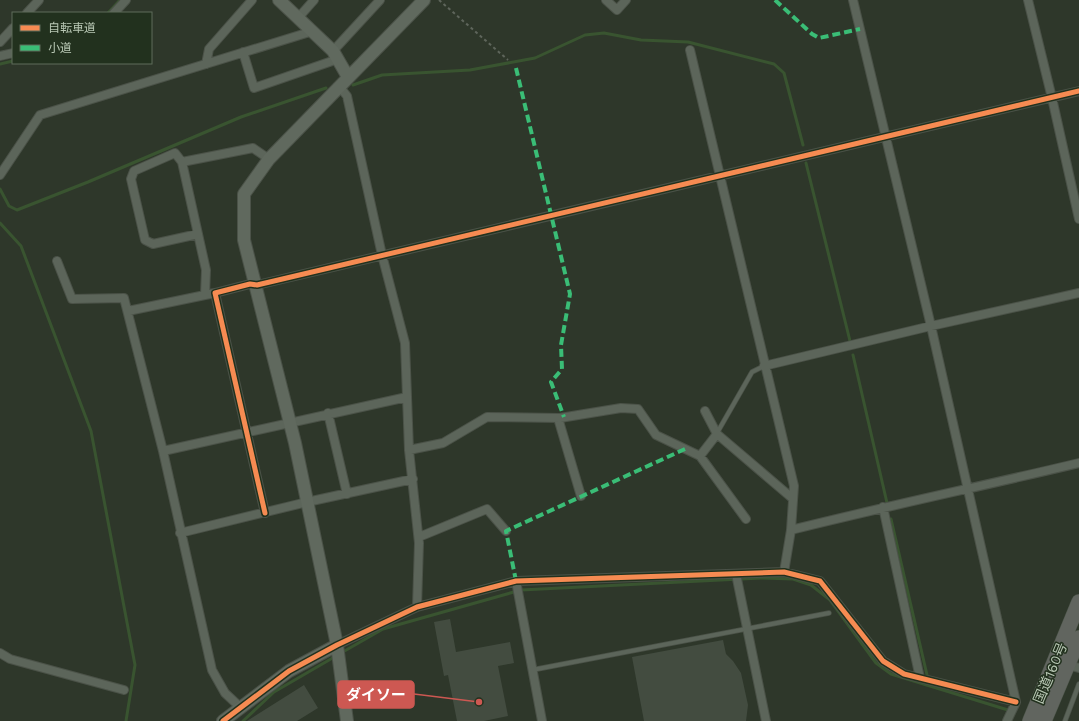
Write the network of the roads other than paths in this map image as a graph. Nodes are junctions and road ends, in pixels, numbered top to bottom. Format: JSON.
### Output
{"nodes":[{"id":1,"x":39,"y":0,"type":"edge"},
{"id":2,"x":126,"y":0,"type":"edge"},
{"id":3,"x":252,"y":0,"type":"edge"},
{"id":4,"x":278,"y":0,"type":"edge"},
{"id":5,"x":314,"y":0,"type":"edge"},
{"id":6,"x":380,"y":0,"type":"edge"},
{"id":7,"x":424,"y":0,"type":"edge"},
{"id":8,"x":606,"y":0,"type":"edge"},
{"id":9,"x":626,"y":0,"type":"edge"},
{"id":10,"x":853,"y":0,"type":"edge"},
{"id":11,"x":1028,"y":0,"type":"edge"},
{"id":12,"x":28,"y":12,"type":"edge"},
{"id":13,"x":115,"y":12,"type":"edge"},
{"id":14,"x":298,"y":18,"type":"junction"},
{"id":15,"x":12,"y":29,"type":"edge"},
{"id":16,"x":313,"y":31,"type":"junction"},
{"id":17,"x":0,"y":42,"type":"edge"},
{"id":18,"x":690,"y":50,"type":"dead end"},
{"id":19,"x":243,"y":52,"type":"junction"},
{"id":20,"x":12,"y":53,"type":"edge"},
{"id":21,"x":335,"y":55,"type":"junction"},
{"id":22,"x":0,"y":56,"type":"edge"},
{"id":23,"x":206,"y":64,"type":"junction"},
{"id":24,"x":344,"y":82,"type":"junction"},
{"id":25,"x":1079,"y":91,"type":"edge"},
{"id":26,"x":1052,"y":98,"type":"junction"},
{"id":27,"x":884,"y":136,"type":"junction"},
{"id":28,"x":269,"y":160,"type":"junction"},
{"id":29,"x":182,"y":162,"type":"junction"},
{"id":30,"x":1,"y":174,"type":"edge"},
{"id":31,"x":720,"y":174,"type":"junction"},
{"id":32,"x":1079,"y":219,"type":"edge"},
{"id":33,"x":198,"y":234,"type":"junction"},
{"id":34,"x":382,"y":255,"type":"junction"},
{"id":35,"x":57,"y":261,"type":"dead end"},
{"id":36,"x":257,"y":285,"type":"junction"},
{"id":37,"x":1079,"y":292,"type":"edge"},
{"id":38,"x":215,"y":293,"type":"junction"},
{"id":39,"x":205,"y":295,"type":"junction"},
{"id":40,"x":128,"y":311,"type":"junction"},
{"id":41,"x":931,"y":326,"type":"junction"},
{"id":42,"x":764,"y":366,"type":"junction"},
{"id":43,"x":407,"y":397,"type":"junction"},
{"id":44,"x":705,"y":411,"type":"dead end"},
{"id":45,"x":328,"y":413,"type":"junction"},
{"id":46,"x":558,"y":418,"type":"junction"},
{"id":47,"x":290,"y":422,"type":"junction"},
{"id":48,"x":247,"y":432,"type":"junction"},
{"id":49,"x":717,"y":434,"type":"junction"},
{"id":50,"x":409,"y":450,"type":"junction"},
{"id":51,"x":163,"y":451,"type":"junction"},
{"id":52,"x":700,"y":456,"type":"junction"},
{"id":53,"x":1079,"y":463,"type":"edge"},
{"id":54,"x":413,"y":479,"type":"junction"},
{"id":55,"x":969,"y":490,"type":"junction"},
{"id":56,"x":347,"y":494,"type":"junction"},
{"id":57,"x":582,"y":496,"type":"dead end"},
{"id":58,"x":792,"y":498,"type":"junction"},
{"id":59,"x":307,"y":502,"type":"junction"},
{"id":60,"x":883,"y":507,"type":"junction"},
{"id":61,"x":265,"y":513,"type":"junction"},
{"id":62,"x":746,"y":519,"type":"dead end"},
{"id":63,"x":791,"y":530,"type":"junction"},
{"id":64,"x":506,"y":531,"type":"dead end"},
{"id":65,"x":180,"y":533,"type":"junction"},
{"id":66,"x":419,"y":537,"type":"junction"},
{"id":67,"x":784,"y":572,"type":"junction"},
{"id":68,"x":736,"y":575,"type":"junction"},
{"id":69,"x":516,"y":581,"type":"junction"},
{"id":70,"x":1079,"y":602,"type":"edge"},
{"id":71,"x":417,"y":607,"type":"junction"},
{"id":72,"x":829,"y":613,"type":"dead end"},
{"id":73,"x":747,"y":629,"type":"junction"},
{"id":74,"x":1079,"y":638,"type":"edge"},
{"id":75,"x":337,"y":646,"type":"junction"},
{"id":76,"x":0,"y":653,"type":"edge"},
{"id":77,"x":1073,"y":667,"type":"edge"},
{"id":78,"x":532,"y":671,"type":"junction"},
{"id":79,"x":920,"y":678,"type":"junction"},
{"id":80,"x":1079,"y":684,"type":"edge"},
{"id":81,"x":124,"y":690,"type":"dead end"},
{"id":82,"x":1016,"y":702,"type":"junction"},
{"id":83,"x":240,"y":707,"type":"junction"},
{"id":84,"x":224,"y":721,"type":"edge"},
{"id":85,"x":347,"y":721,"type":"edge"},
{"id":86,"x":542,"y":721,"type":"edge"},
{"id":87,"x":766,"y":721,"type":"edge"},
{"id":88,"x":1007,"y":721,"type":"edge"},
{"id":89,"x":1030,"y":721,"type":"edge"},
{"id":90,"x":1044,"y":721,"type":"edge"},
{"id":91,"x":1065,"y":721,"type":"edge"}],
"edges":[{"from":1,"to":12,"type":"street"},
{"from":2,"to":13,"type":"street"},
{"from":3,"to":23,"type":"street"},
{"from":4,"to":14,"type":"street"},
{"from":5,"to":14,"type":"street"},
{"from":6,"to":21,"type":"street"},
{"from":7,"to":24,"type":"street"},
{"from":8,"to":9,"type":"street"},
{"from":10,"to":27,"type":"street"},
{"from":11,"to":26,"type":"street"},
{"from":14,"to":16,"type":"street"},
{"from":15,"to":17,"type":"street"},
{"from":16,"to":19,"type":"street"},
{"from":16,"to":21,"type":"street"},
{"from":18,"to":31,"type":"street"},
{"from":19,"to":21,"type":"street"},
{"from":19,"to":23,"type":"street"},
{"from":20,"to":22,"type":"street"},
{"from":21,"to":24,"type":"street"},
{"from":23,"to":30,"type":"street"},
{"from":24,"to":28,"type":"street"},
{"from":24,"to":34,"type":"street"},
{"from":25,"to":26,"type":"street"},
{"from":26,"to":27,"type":"street"},
{"from":26,"to":32,"type":"street"},
{"from":27,"to":31,"type":"street"},
{"from":27,"to":41,"type":"street"},
{"from":28,"to":29,"type":"street"},
{"from":28,"to":36,"type":"street"},
{"from":29,"to":33,"type":"street"},
{"from":29,"to":33,"type":"street"},
{"from":31,"to":34,"type":"street"},
{"from":31,"to":42,"type":"street"},
{"from":33,"to":39,"type":"street"},
{"from":34,"to":36,"type":"street"},
{"from":34,"to":43,"type":"street"},
{"from":35,"to":40,"type":"street"},
{"from":36,"to":38,"type":"street"},
{"from":36,"to":47,"type":"street"},
{"from":37,"to":41,"type":"street"},
{"from":38,"to":39,"type":"street"},
{"from":38,"to":48,"type":"street"},
{"from":39,"to":40,"type":"street"},
{"from":40,"to":51,"type":"street"},
{"from":41,"to":42,"type":"street"},
{"from":41,"to":55,"type":"street"},
{"from":42,"to":49,"type":"lane"},
{"from":42,"to":58,"type":"street"},
{"from":43,"to":45,"type":"street"},
{"from":43,"to":50,"type":"street"},
{"from":44,"to":49,"type":"street"},
{"from":45,"to":47,"type":"street"},
{"from":45,"to":56,"type":"street"},
{"from":46,"to":50,"type":"street"},
{"from":46,"to":52,"type":"street"},
{"from":46,"to":57,"type":"street"},
{"from":47,"to":48,"type":"street"},
{"from":47,"to":59,"type":"street"},
{"from":48,"to":51,"type":"street"},
{"from":48,"to":61,"type":"street"},
{"from":49,"to":52,"type":"street"},
{"from":49,"to":58,"type":"street"},
{"from":50,"to":54,"type":"street"},
{"from":51,"to":65,"type":"street"},
{"from":52,"to":62,"type":"street"},
{"from":53,"to":55,"type":"street"},
{"from":54,"to":56,"type":"street"},
{"from":54,"to":66,"type":"street"},
{"from":55,"to":60,"type":"street"},
{"from":55,"to":82,"type":"street"},
{"from":56,"to":59,"type":"street"},
{"from":58,"to":63,"type":"street"},
{"from":59,"to":61,"type":"street"},
{"from":59,"to":75,"type":"street"},
{"from":60,"to":63,"type":"street"},
{"from":60,"to":79,"type":"street"},
{"from":61,"to":65,"type":"street"},
{"from":63,"to":67,"type":"street"},
{"from":64,"to":66,"type":"street"},
{"from":65,"to":83,"type":"street"},
{"from":66,"to":71,"type":"street"},
{"from":67,"to":68,"type":"street"},
{"from":67,"to":79,"type":"street"},
{"from":68,"to":69,"type":"street"},
{"from":68,"to":73,"type":"street"},
{"from":69,"to":71,"type":"street"},
{"from":69,"to":78,"type":"street"},
{"from":70,"to":89,"type":"highway","name":"国道160号"},
{"from":71,"to":75,"type":"street"},
{"from":72,"to":73,"type":"lane"},
{"from":73,"to":78,"type":"lane"},
{"from":73,"to":87,"type":"street"},
{"from":74,"to":77,"type":"highway","name":"国道160号"},
{"from":75,"to":83,"type":"street"},
{"from":75,"to":85,"type":"street"},
{"from":76,"to":81,"type":"street"},
{"from":77,"to":90,"type":"highway","name":"国道160号"},
{"from":78,"to":86,"type":"street"},
{"from":79,"to":82,"type":"street"},
{"from":80,"to":91,"type":"lane"},
{"from":82,"to":88,"type":"street"},
{"from":83,"to":84,"type":"street"}]}
